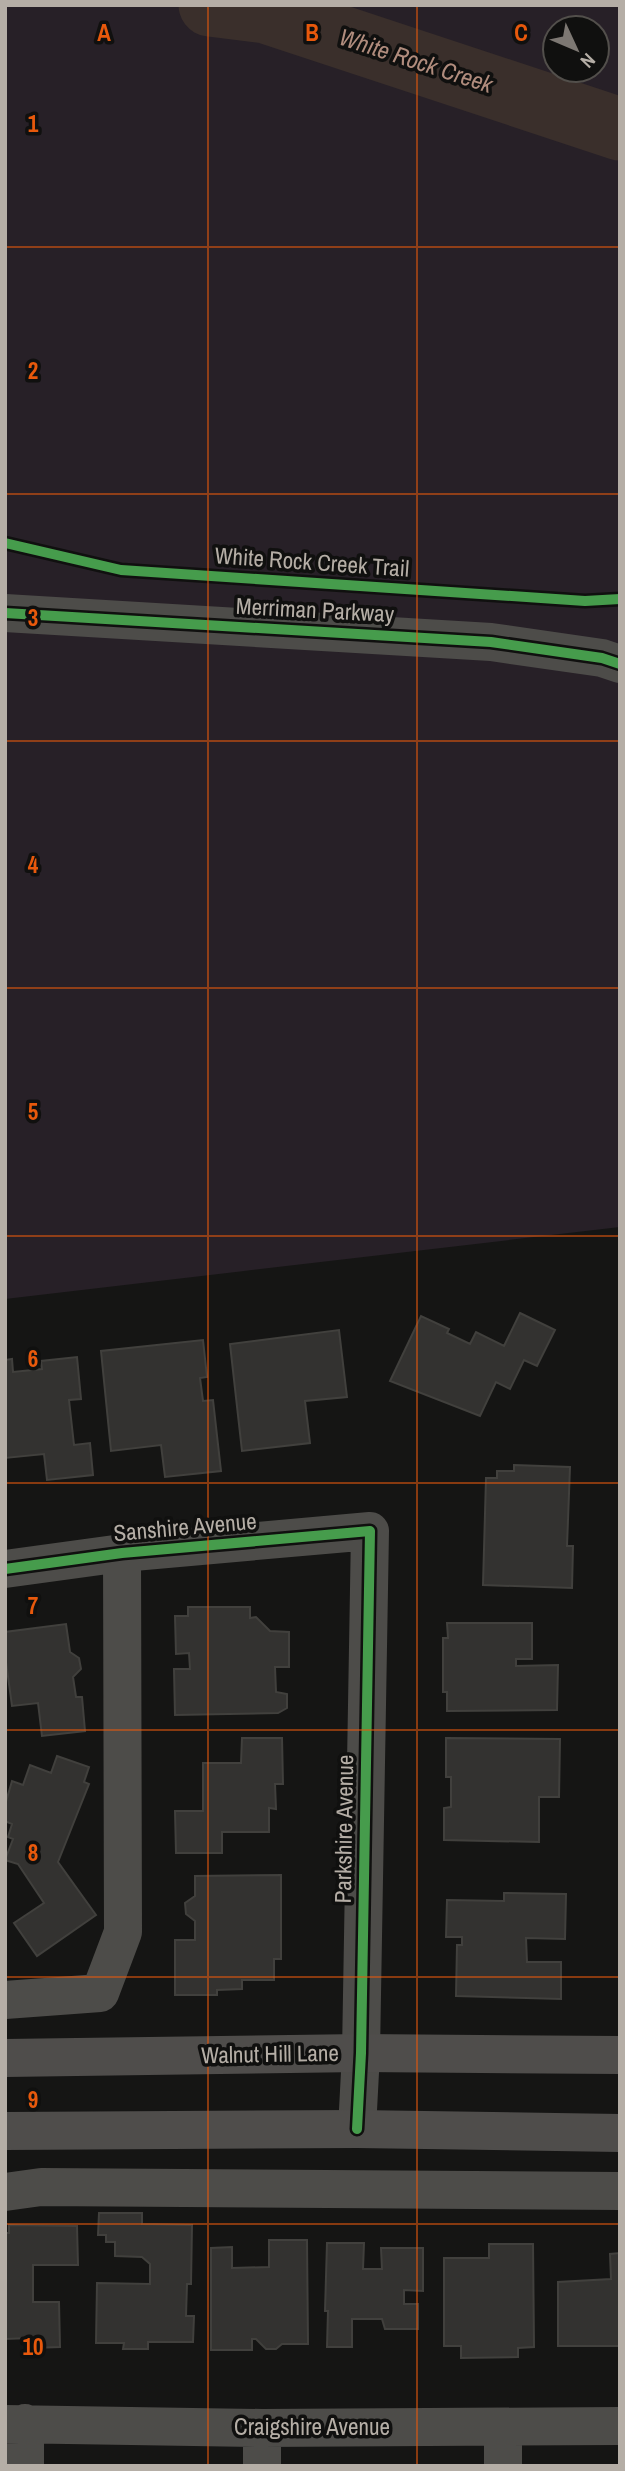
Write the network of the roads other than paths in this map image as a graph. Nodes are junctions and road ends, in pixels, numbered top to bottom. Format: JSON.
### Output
{"nodes":[{"id":1,"x":5,"y":613,"type":"edge"},
{"id":2,"x":620,"y":664,"type":"edge"},
{"id":3,"x":370,"y":1531,"type":"joint"},
{"id":4,"x":122,"y":1553,"type":"junction"},
{"id":5,"x":5,"y":1569,"type":"edge"},
{"id":6,"x":5,"y":2000,"type":"edge"},
{"id":7,"x":361,"y":2053,"type":"junction"},
{"id":8,"x":620,"y":2055,"type":"edge"},
{"id":9,"x":5,"y":2058,"type":"edge"},
{"id":10,"x":357,"y":2129,"type":"junction"},
{"id":11,"x":5,"y":2131,"type":"edge"},
{"id":12,"x":620,"y":2133,"type":"edge"},
{"id":13,"x":620,"y":2191,"type":"edge"},
{"id":14,"x":5,"y":2192,"type":"edge"},
{"id":15,"x":15,"y":2423,"type":"edge"},
{"id":16,"x":620,"y":2426,"type":"edge"},
{"id":17,"x":503,"y":2427,"type":"junction"},
{"id":18,"x":262,"y":2428,"type":"junction"},
{"id":19,"x":25,"y":2466,"type":"edge"},
{"id":20,"x":262,"y":2466,"type":"edge"},
{"id":21,"x":503,"y":2466,"type":"edge"}],
"edges":[{"from":1,"to":2,"type":"street","name":"Merriman Parkway"},
{"from":3,"to":4,"type":"street","name":"Sanshire Avenue"},
{"from":3,"to":7,"type":"street","name":"Parkshire Avenue"},
{"from":4,"to":5,"type":"street","name":"Sanshire Avenue"},
{"from":4,"to":6,"type":"street"},
{"from":7,"to":8,"type":"main road","name":"Walnut Hill Lane"},
{"from":7,"to":9,"type":"main road","name":"Walnut Hill Lane"},
{"from":7,"to":10,"type":"street","name":"Parkshire Avenue"},
{"from":10,"to":11,"type":"main road"},
{"from":10,"to":12,"type":"main road"},
{"from":13,"to":14,"type":"street"},
{"from":15,"to":18,"type":"street","name":"Craigshire Avenue"},
{"from":15,"to":19,"type":"street"},
{"from":16,"to":17,"type":"street","name":"Craigshire Avenue"},
{"from":17,"to":18,"type":"street","name":"Craigshire Avenue"},
{"from":17,"to":21,"type":"street"},
{"from":18,"to":20,"type":"street"}]}
